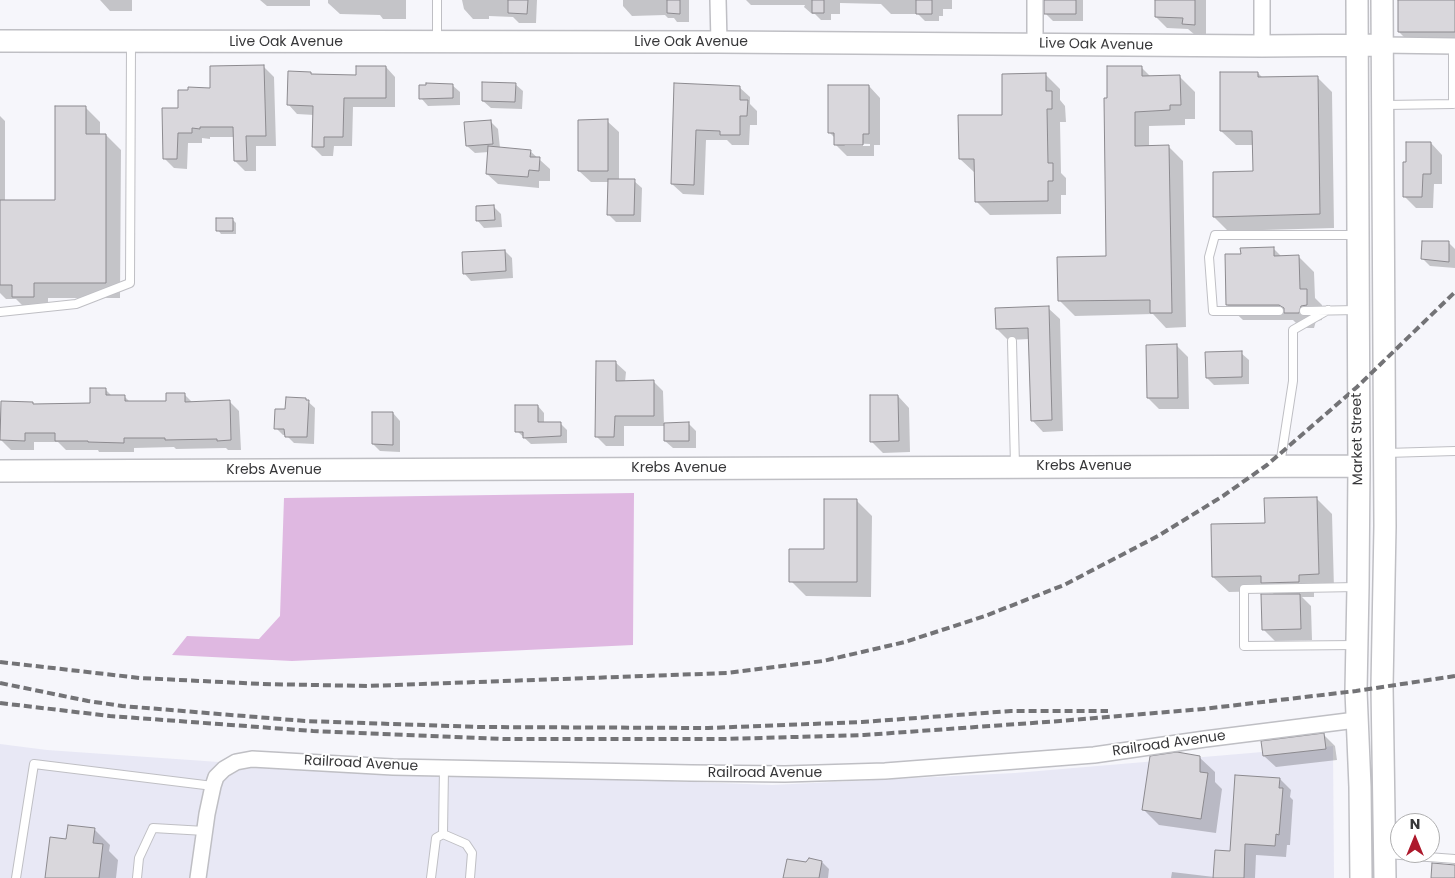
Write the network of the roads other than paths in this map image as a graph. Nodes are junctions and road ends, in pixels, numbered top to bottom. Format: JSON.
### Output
{"nodes":[{"id":1,"x":437,"y":0,"type":"edge"},
{"id":2,"x":718,"y":0,"type":"edge"},
{"id":3,"x":1035,"y":0,"type":"edge"},
{"id":4,"x":1262,"y":0,"type":"edge"},
{"id":5,"x":1356,"y":0,"type":"edge"},
{"id":6,"x":1382,"y":0,"type":"edge"},
{"id":7,"x":0,"y":42,"type":"edge"},
{"id":8,"x":131,"y":42,"type":"junction"},
{"id":9,"x":437,"y":42,"type":"junction"},
{"id":10,"x":719,"y":42,"type":"junction"},
{"id":11,"x":1035,"y":44,"type":"junction"},
{"id":12,"x":1357,"y":45,"type":"junction"},
{"id":13,"x":1382,"y":45,"type":"junction"},
{"id":14,"x":1262,"y":46,"type":"junction"},
{"id":15,"x":1454,"y":46,"type":"edge"},
{"id":16,"x":1383,"y":105,"type":"junction"},
{"id":17,"x":1357,"y":235,"type":"junction"},
{"id":18,"x":1304,"y":310,"type":"dead end"},
{"id":19,"x":1328,"y":310,"type":"junction"},
{"id":20,"x":1357,"y":310,"type":"junction"},
{"id":21,"x":1278,"y":311,"type":"dead end"},
{"id":22,"x":0,"y":312,"type":"edge"},
{"id":23,"x":1012,"y":341,"type":"dead end"},
{"id":24,"x":1455,"y":451,"type":"edge"},
{"id":25,"x":1384,"y":454,"type":"junction"},
{"id":26,"x":1280,"y":465,"type":"junction"},
{"id":27,"x":1014,"y":466,"type":"junction"},
{"id":28,"x":1359,"y":466,"type":"junction"},
{"id":29,"x":0,"y":471,"type":"edge"},
{"id":30,"x":1358,"y":587,"type":"junction"},
{"id":31,"x":1356,"y":645,"type":"junction"},
{"id":32,"x":1356,"y":720,"type":"junction"},
{"id":33,"x":444,"y":768,"type":"junction"},
{"id":34,"x":213,"y":786,"type":"junction"},
{"id":35,"x":205,"y":831,"type":"junction"},
{"id":36,"x":443,"y":834,"type":"junction"},
{"id":37,"x":1385,"y":854,"type":"junction"},
{"id":38,"x":1455,"y":859,"type":"edge"},
{"id":39,"x":16,"y":878,"type":"edge"},
{"id":40,"x":137,"y":878,"type":"edge"},
{"id":41,"x":198,"y":878,"type":"edge"},
{"id":42,"x":431,"y":878,"type":"edge"},
{"id":43,"x":470,"y":878,"type":"edge"},
{"id":44,"x":1360,"y":878,"type":"edge"},
{"id":45,"x":1385,"y":878,"type":"edge"}],
"edges":[{"from":1,"to":9,"type":"lane"},
{"from":2,"to":10,"type":"street"},
{"from":3,"to":11,"type":"street"},
{"from":4,"to":14,"type":"street"},
{"from":5,"to":12,"type":"street","name":"Market Street"},
{"from":6,"to":13,"type":"street","name":"Market Street"},
{"from":7,"to":8,"type":"street","name":"Live Oak Avenue"},
{"from":8,"to":9,"type":"street","name":"Live Oak Avenue"},
{"from":8,"to":22,"type":"lane"},
{"from":9,"to":10,"type":"street","name":"Live Oak Avenue"},
{"from":10,"to":11,"type":"street","name":"Live Oak Avenue"},
{"from":11,"to":14,"type":"street","name":"Live Oak Avenue"},
{"from":12,"to":13,"type":"street","name":"Live Oak Avenue"},
{"from":12,"to":14,"type":"street","name":"Live Oak Avenue"},
{"from":12,"to":17,"type":"street","name":"Market Street"},
{"from":13,"to":15,"type":"street"},
{"from":13,"to":16,"type":"street","name":"Market Street"},
{"from":15,"to":16,"type":"lane"},
{"from":16,"to":25,"type":"street","name":"Market Street"},
{"from":17,"to":20,"type":"street","name":"Market Street"},
{"from":17,"to":21,"type":"lane"},
{"from":18,"to":19,"type":"lane"},
{"from":19,"to":20,"type":"lane"},
{"from":19,"to":26,"type":"lane"},
{"from":20,"to":28,"type":"street","name":"Market Street"},
{"from":23,"to":27,"type":"lane"},
{"from":24,"to":25,"type":"lane"},
{"from":25,"to":37,"type":"street","name":"Market Street"},
{"from":26,"to":27,"type":"street","name":"Krebs Avenue"},
{"from":26,"to":28,"type":"street","name":"Krebs Avenue"},
{"from":27,"to":29,"type":"street","name":"Krebs Avenue"},
{"from":28,"to":30,"type":"street","name":"Market Street"},
{"from":30,"to":31,"type":"street","name":"Market Street"},
{"from":30,"to":31,"type":"lane"},
{"from":31,"to":32,"type":"street","name":"Market Street"},
{"from":32,"to":33,"type":"street","name":"Railroad Avenue"},
{"from":32,"to":44,"type":"street","name":"Market Street"},
{"from":33,"to":34,"type":"street","name":"Railroad Avenue"},
{"from":33,"to":36,"type":"lane"},
{"from":34,"to":35,"type":"street","name":"Railroad Avenue"},
{"from":34,"to":39,"type":"lane"},
{"from":35,"to":40,"type":"lane"},
{"from":35,"to":41,"type":"street","name":"Railroad Avenue"},
{"from":36,"to":42,"type":"lane"},
{"from":36,"to":43,"type":"lane"},
{"from":37,"to":38,"type":"lane"},
{"from":37,"to":45,"type":"street","name":"Market Street"}]}
